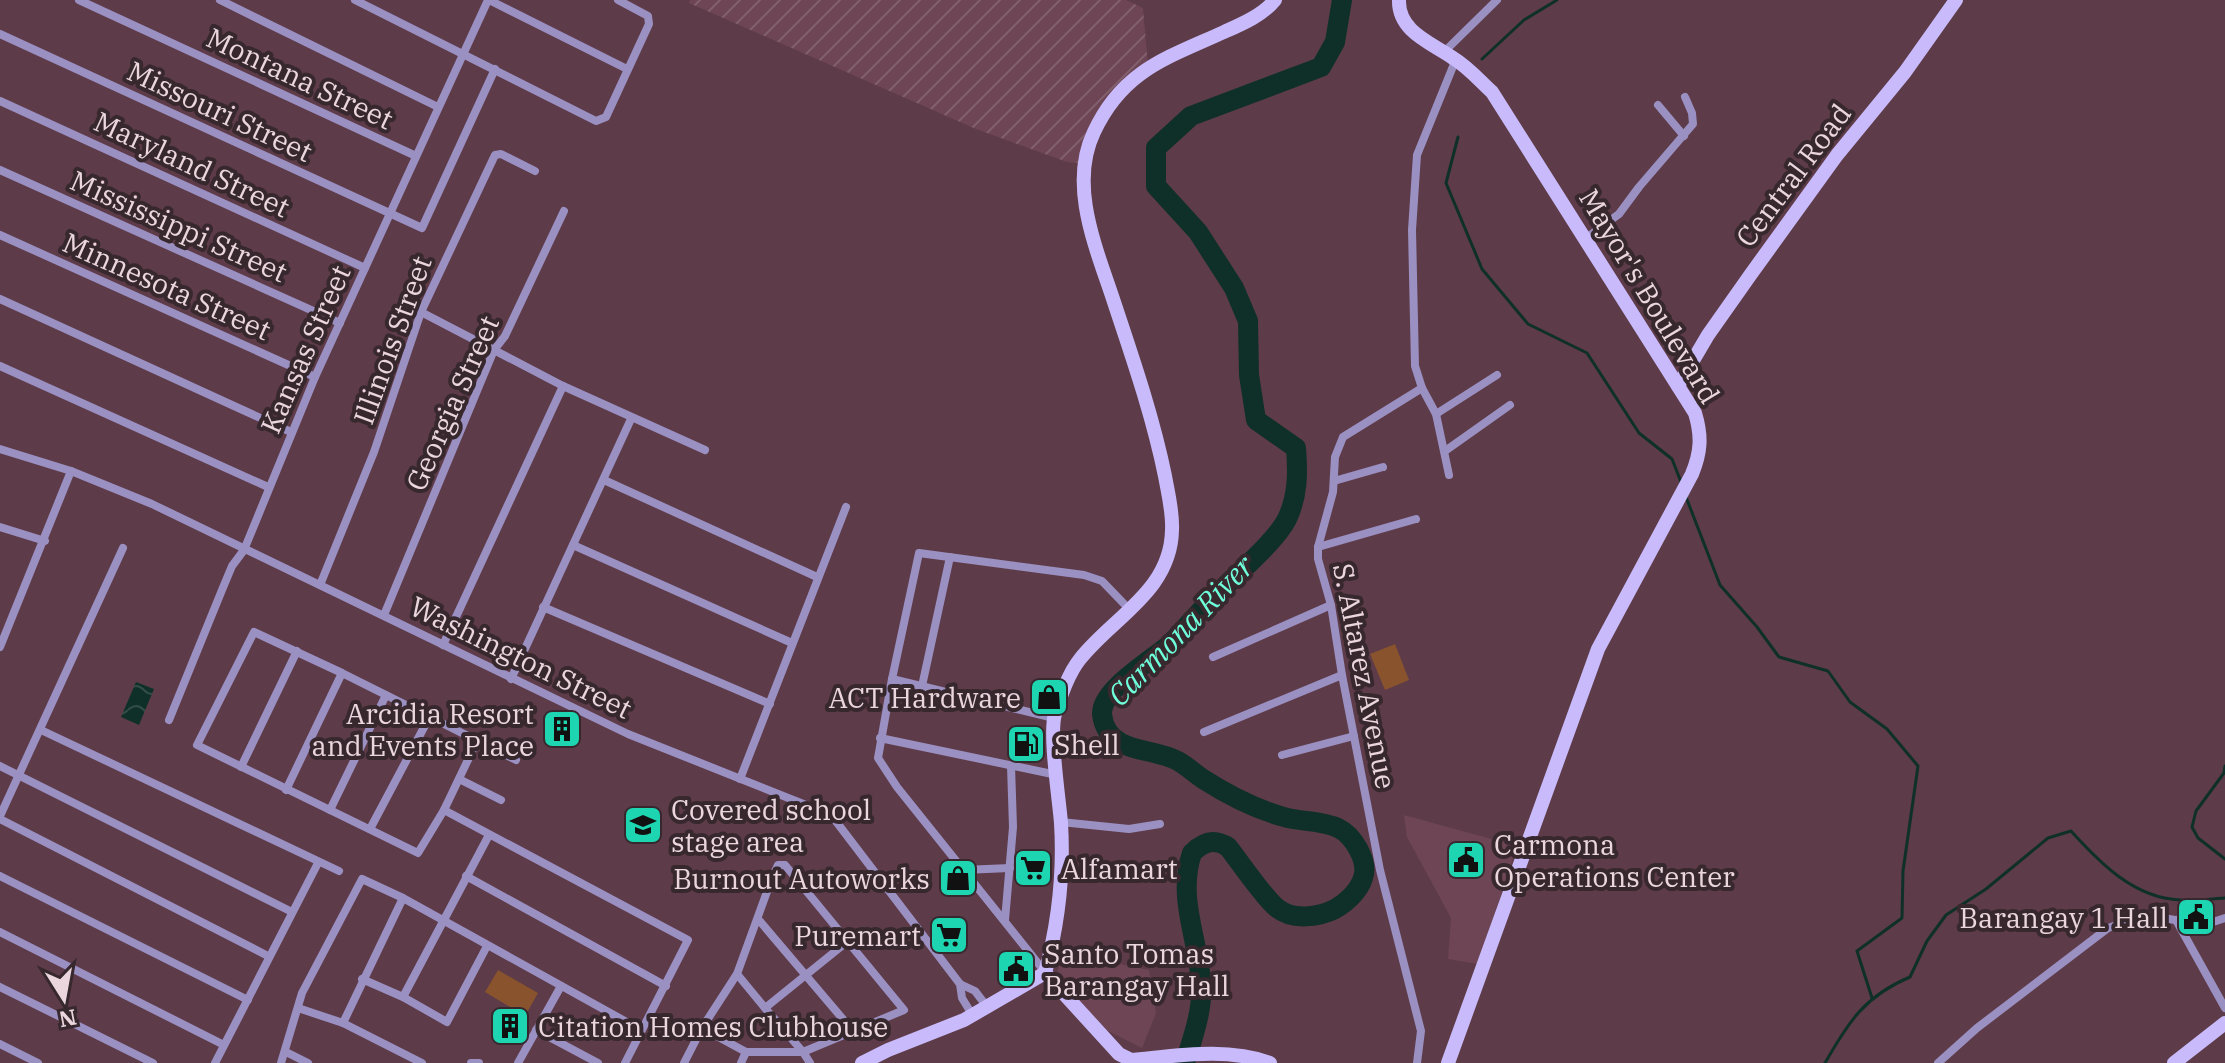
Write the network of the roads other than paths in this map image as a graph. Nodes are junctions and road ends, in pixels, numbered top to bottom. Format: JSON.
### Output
{"nodes":[{"id":1,"x":79,"y":0,"type":"edge"},
{"id":2,"x":220,"y":0,"type":"edge"},
{"id":3,"x":355,"y":0,"type":"edge"},
{"id":4,"x":489,"y":0,"type":"edge"},
{"id":5,"x":618,"y":0,"type":"edge"},
{"id":6,"x":1275,"y":0,"type":"edge"},
{"id":7,"x":1399,"y":0,"type":"edge"},
{"id":8,"x":1497,"y":0,"type":"edge"},
{"id":9,"x":1956,"y":0,"type":"edge"},
{"id":10,"x":0,"y":34,"type":"edge"},
{"id":11,"x":462,"y":53,"type":"junction"},
{"id":12,"x":1450,"y":56,"type":"junction"},
{"id":13,"x":495,"y":69,"type":"junction"},
{"id":14,"x":627,"y":69,"type":"junction"},
{"id":15,"x":1685,"y":97,"type":"dead end"},
{"id":16,"x":0,"y":101,"type":"edge"},
{"id":17,"x":1658,"y":105,"type":"dead end"},
{"id":18,"x":438,"y":107,"type":"junction"},
{"id":19,"x":1684,"y":136,"type":"junction"},
{"id":20,"x":416,"y":156,"type":"junction"},
{"id":21,"x":0,"y":170,"type":"edge"},
{"id":22,"x":535,"y":171,"type":"dead end"},
{"id":23,"x":564,"y":211,"type":"dead end"},
{"id":24,"x":391,"y":213,"type":"junction"},
{"id":25,"x":0,"y":235,"type":"edge"},
{"id":26,"x":1585,"y":239,"type":"junction"},
{"id":27,"x":365,"y":268,"type":"junction"},
{"id":28,"x":0,"y":299,"type":"edge"},
{"id":29,"x":421,"y":312,"type":"junction"},
{"id":30,"x":340,"y":323,"type":"junction"},
{"id":31,"x":494,"y":350,"type":"junction"},
{"id":32,"x":0,"y":366,"type":"edge"},
{"id":33,"x":1497,"y":375,"type":"dead end"},
{"id":34,"x":315,"y":377,"type":"junction"},
{"id":35,"x":563,"y":386,"type":"junction"},
{"id":36,"x":1678,"y":386,"type":"junction"},
{"id":37,"x":1422,"y":388,"type":"junction"},
{"id":38,"x":1510,"y":405,"type":"dead end"},
{"id":39,"x":1436,"y":414,"type":"junction"},
{"id":40,"x":631,"y":419,"type":"junction"},
{"id":41,"x":291,"y":432,"type":"junction"},
{"id":42,"x":0,"y":449,"type":"edge"},
{"id":43,"x":705,"y":450,"type":"dead end"},
{"id":44,"x":1445,"y":451,"type":"junction"},
{"id":45,"x":1383,"y":467,"type":"dead end"},
{"id":46,"x":71,"y":471,"type":"junction"},
{"id":47,"x":1449,"y":475,"type":"dead end"},
{"id":48,"x":604,"y":480,"type":"junction"},
{"id":49,"x":1334,"y":481,"type":"junction"},
{"id":50,"x":268,"y":487,"type":"junction"},
{"id":51,"x":846,"y":507,"type":"dead end"},
{"id":52,"x":1416,"y":519,"type":"dead end"},
{"id":53,"x":0,"y":527,"type":"edge"},
{"id":54,"x":45,"y":541,"type":"junction"},
{"id":55,"x":573,"y":545,"type":"junction"},
{"id":56,"x":1318,"y":547,"type":"junction"},
{"id":57,"x":123,"y":548,"type":"dead end"},
{"id":58,"x":244,"y":550,"type":"junction"},
{"id":59,"x":950,"y":557,"type":"junction"},
{"id":60,"x":817,"y":577,"type":"junction"},
{"id":61,"x":320,"y":585,"type":"junction"},
{"id":62,"x":1331,"y":605,"type":"junction"},
{"id":63,"x":543,"y":607,"type":"junction"},
{"id":64,"x":1130,"y":610,"type":"junction"},
{"id":65,"x":384,"y":615,"type":"junction"},
{"id":66,"x":792,"y":643,"type":"junction"},
{"id":67,"x":443,"y":645,"type":"junction"},
{"id":68,"x":0,"y":647,"type":"edge"},
{"id":69,"x":297,"y":651,"type":"junction"},
{"id":70,"x":1213,"y":657,"type":"dead end"},
{"id":71,"x":342,"y":673,"type":"junction"},
{"id":72,"x":1342,"y":675,"type":"junction"},
{"id":73,"x":511,"y":679,"type":"junction"},
{"id":74,"x":892,"y":679,"type":"junction"},
{"id":75,"x":922,"y":686,"type":"junction"},
{"id":76,"x":386,"y":695,"type":"junction"},
{"id":77,"x":770,"y":704,"type":"junction"},
{"id":78,"x":430,"y":716,"type":"junction"},
{"id":79,"x":1054,"y":718,"type":"junction"},
{"id":80,"x":169,"y":720,"type":"dead end"},
{"id":81,"x":41,"y":730,"type":"junction"},
{"id":82,"x":1204,"y":732,"type":"dead end"},
{"id":83,"x":1354,"y":736,"type":"junction"},
{"id":84,"x":880,"y":738,"type":"junction"},
{"id":85,"x":477,"y":741,"type":"junction"},
{"id":86,"x":1282,"y":755,"type":"dead end"},
{"id":87,"x":516,"y":760,"type":"dead end"},
{"id":88,"x":0,"y":766,"type":"edge"},
{"id":89,"x":1011,"y":766,"type":"junction"},
{"id":90,"x":241,"y":767,"type":"junction"},
{"id":91,"x":1057,"y":775,"type":"junction"},
{"id":92,"x":20,"y":776,"type":"junction"},
{"id":93,"x":459,"y":779,"type":"junction"},
{"id":94,"x":740,"y":779,"type":"junction"},
{"id":95,"x":286,"y":790,"type":"junction"},
{"id":96,"x":501,"y":800,"type":"dead end"},
{"id":97,"x":330,"y":810,"type":"junction"},
{"id":98,"x":444,"y":810,"type":"junction"},
{"id":99,"x":0,"y":817,"type":"edge"},
{"id":100,"x":1061,"y":822,"type":"junction"},
{"id":101,"x":1160,"y":824,"type":"dead end"},
{"id":102,"x":370,"y":829,"type":"junction"},
{"id":103,"x":489,"y":835,"type":"junction"},
{"id":104,"x":318,"y":863,"type":"junction"},
{"id":105,"x":1010,"y":868,"type":"junction"},
{"id":106,"x":963,"y":870,"type":"junction"},
{"id":107,"x":339,"y":871,"type":"dead end"},
{"id":108,"x":0,"y":876,"type":"edge"},
{"id":109,"x":466,"y":876,"type":"junction"},
{"id":110,"x":403,"y":898,"type":"junction"},
{"id":111,"x":292,"y":912,"type":"junction"},
{"id":112,"x":2225,"y":918,"type":"edge"},
{"id":113,"x":758,"y":919,"type":"junction"},
{"id":114,"x":1005,"y":920,"type":"junction"},
{"id":115,"x":2176,"y":920,"type":"junction"},
{"id":116,"x":444,"y":921,"type":"junction"},
{"id":117,"x":0,"y":932,"type":"edge"},
{"id":118,"x":848,"y":941,"type":"junction"},
{"id":119,"x":487,"y":946,"type":"junction"},
{"id":120,"x":268,"y":956,"type":"junction"},
{"id":121,"x":1045,"y":973,"type":"junction"},
{"id":122,"x":737,"y":974,"type":"junction"},
{"id":123,"x":806,"y":975,"type":"junction"},
{"id":124,"x":362,"y":979,"type":"junction"},
{"id":125,"x":960,"y":984,"type":"junction"},
{"id":126,"x":561,"y":986,"type":"junction"},
{"id":127,"x":666,"y":986,"type":"junction"},
{"id":128,"x":0,"y":987,"type":"edge"},
{"id":129,"x":403,"y":997,"type":"junction"},
{"id":130,"x":248,"y":1000,"type":"junction"},
{"id":131,"x":298,"y":1008,"type":"junction"},
{"id":132,"x":765,"y":1008,"type":"junction"},
{"id":133,"x":988,"y":1008,"type":"junction"},
{"id":134,"x":2225,"y":1008,"type":"edge"},
{"id":135,"x":973,"y":1016,"type":"junction"},
{"id":136,"x":343,"y":1023,"type":"junction"},
{"id":137,"x":2225,"y":1023,"type":"edge"},
{"id":138,"x":702,"y":1028,"type":"junction"},
{"id":139,"x":536,"y":1030,"type":"junction"},
{"id":140,"x":641,"y":1030,"type":"junction"},
{"id":141,"x":853,"y":1031,"type":"junction"},
{"id":142,"x":0,"y":1044,"type":"edge"},
{"id":143,"x":224,"y":1045,"type":"junction"},
{"id":144,"x":286,"y":1052,"type":"junction"},
{"id":145,"x":746,"y":1052,"type":"junction"},
{"id":146,"x":803,"y":1052,"type":"junction"},
{"id":147,"x":1260,"y":1061,"type":"edge"},
{"id":148,"x":38,"y":1063,"type":"edge"},
{"id":149,"x":153,"y":1063,"type":"edge"},
{"id":150,"x":215,"y":1063,"type":"edge"},
{"id":151,"x":281,"y":1063,"type":"edge"},
{"id":152,"x":308,"y":1063,"type":"edge"},
{"id":153,"x":422,"y":1063,"type":"edge"},
{"id":154,"x":471,"y":1063,"type":"edge"},
{"id":155,"x":479,"y":1063,"type":"edge"},
{"id":156,"x":518,"y":1063,"type":"edge"},
{"id":157,"x":598,"y":1063,"type":"edge"},
{"id":158,"x":625,"y":1063,"type":"edge"},
{"id":159,"x":684,"y":1063,"type":"edge"},
{"id":160,"x":741,"y":1063,"type":"edge"},
{"id":161,"x":810,"y":1063,"type":"edge"},
{"id":162,"x":862,"y":1063,"type":"edge"},
{"id":163,"x":1417,"y":1063,"type":"edge"},
{"id":164,"x":1448,"y":1063,"type":"edge"},
{"id":165,"x":1938,"y":1063,"type":"edge"},
{"id":166,"x":2174,"y":1063,"type":"edge"}],
"edges":[{"from":1,"to":20,"type":"street","name":"Montana Street"},
{"from":2,"to":18,"type":"street"},
{"from":3,"to":11,"type":"street"},
{"from":4,"to":11,"type":"street","name":"Kansas Street"},
{"from":4,"to":14,"type":"street"},
{"from":5,"to":14,"type":"street"},
{"from":6,"to":64,"type":"main road"},
{"from":7,"to":12,"type":"main road","name":"Mayor's Boulevard"},
{"from":8,"to":12,"type":"street"},
{"from":9,"to":36,"type":"main road","name":"Central Road"},
{"from":10,"to":24,"type":"street","name":"Missouri Street"},
{"from":11,"to":13,"type":"street"},
{"from":11,"to":18,"type":"street","name":"Kansas Street"},
{"from":12,"to":26,"type":"main road","name":"Mayor's Boulevard"},
{"from":12,"to":37,"type":"street"},
{"from":13,"to":14,"type":"street"},
{"from":13,"to":24,"type":"street","name":"Missouri Street"},
{"from":15,"to":19,"type":"street"},
{"from":16,"to":27,"type":"street","name":"Maryland Street"},
{"from":17,"to":19,"type":"street"},
{"from":18,"to":20,"type":"street","name":"Kansas Street"},
{"from":19,"to":26,"type":"street"},
{"from":20,"to":24,"type":"street","name":"Kansas Street"},
{"from":21,"to":30,"type":"street","name":"Mississippi Street"},
{"from":22,"to":29,"type":"street","name":"Illinois Street"},
{"from":23,"to":31,"type":"street","name":"Georgia Street"},
{"from":24,"to":27,"type":"street","name":"Kansas Street"},
{"from":25,"to":34,"type":"street","name":"Minnesota Street"},
{"from":26,"to":36,"type":"main road","name":"Mayor's Boulevard"},
{"from":27,"to":30,"type":"street","name":"Kansas Street"},
{"from":28,"to":41,"type":"street"},
{"from":29,"to":31,"type":"street"},
{"from":29,"to":61,"type":"street","name":"Illinois Street"},
{"from":30,"to":34,"type":"street","name":"Kansas Street"},
{"from":31,"to":35,"type":"street"},
{"from":31,"to":65,"type":"street","name":"Georgia Street"},
{"from":32,"to":50,"type":"street"},
{"from":33,"to":39,"type":"street"},
{"from":34,"to":41,"type":"street","name":"Kansas Street"},
{"from":35,"to":40,"type":"street"},
{"from":35,"to":67,"type":"street"},
{"from":36,"to":164,"type":"main road","name":"Mayor's Boulevard"},
{"from":37,"to":39,"type":"street"},
{"from":37,"to":49,"type":"street","name":"S. Altarez Avenue"},
{"from":38,"to":44,"type":"street"},
{"from":39,"to":44,"type":"street"},
{"from":40,"to":43,"type":"street"},
{"from":40,"to":48,"type":"street"},
{"from":41,"to":50,"type":"street","name":"Kansas Street"},
{"from":42,"to":46,"type":"street","name":"Washington Street"},
{"from":44,"to":47,"type":"street"},
{"from":45,"to":49,"type":"street"},
{"from":46,"to":54,"type":"street"},
{"from":46,"to":58,"type":"street","name":"Washington Street"},
{"from":48,"to":55,"type":"street"},
{"from":48,"to":60,"type":"street"},
{"from":49,"to":56,"type":"street","name":"S. Altarez Avenue"},
{"from":50,"to":58,"type":"street","name":"Kansas Street"},
{"from":51,"to":60,"type":"street"},
{"from":52,"to":56,"type":"street"},
{"from":53,"to":54,"type":"street"},
{"from":54,"to":68,"type":"street"},
{"from":55,"to":63,"type":"street"},
{"from":55,"to":66,"type":"street"},
{"from":56,"to":62,"type":"street","name":"S. Altarez Avenue"},
{"from":57,"to":81,"type":"street"},
{"from":58,"to":61,"type":"street","name":"Washington Street"},
{"from":58,"to":80,"type":"street","name":"Kansas Street"},
{"from":59,"to":64,"type":"street"},
{"from":59,"to":74,"type":"street"},
{"from":59,"to":75,"type":"street"},
{"from":60,"to":66,"type":"street"},
{"from":61,"to":65,"type":"street","name":"Washington Street"},
{"from":62,"to":70,"type":"street"},
{"from":62,"to":72,"type":"street","name":"S. Altarez Avenue"},
{"from":63,"to":73,"type":"street"},
{"from":63,"to":77,"type":"street"},
{"from":64,"to":79,"type":"main road"},
{"from":65,"to":67,"type":"street","name":"Washington Street"},
{"from":66,"to":77,"type":"street"},
{"from":67,"to":73,"type":"street","name":"Washington Street"},
{"from":69,"to":71,"type":"street"},
{"from":69,"to":90,"type":"street"},
{"from":69,"to":90,"type":"street"},
{"from":71,"to":76,"type":"street"},
{"from":71,"to":95,"type":"street"},
{"from":72,"to":82,"type":"street"},
{"from":72,"to":83,"type":"street","name":"S. Altarez Avenue"},
{"from":73,"to":94,"type":"street","name":"Washington Street"},
{"from":74,"to":75,"type":"street"},
{"from":74,"to":84,"type":"street"},
{"from":75,"to":79,"type":"street"},
{"from":76,"to":78,"type":"street"},
{"from":76,"to":97,"type":"street"},
{"from":77,"to":94,"type":"street"},
{"from":78,"to":85,"type":"street"},
{"from":78,"to":102,"type":"street"},
{"from":79,"to":91,"type":"main road"},
{"from":81,"to":92,"type":"street"},
{"from":81,"to":104,"type":"street"},
{"from":83,"to":86,"type":"street"},
{"from":83,"to":163,"type":"street","name":"S. Altarez Avenue"},
{"from":84,"to":89,"type":"street"},
{"from":84,"to":106,"type":"street"},
{"from":85,"to":87,"type":"street"},
{"from":85,"to":93,"type":"street"},
{"from":88,"to":92,"type":"street"},
{"from":89,"to":91,"type":"street"},
{"from":89,"to":105,"type":"street"},
{"from":90,"to":95,"type":"street"},
{"from":91,"to":100,"type":"main road"},
{"from":92,"to":99,"type":"street"},
{"from":92,"to":111,"type":"street"},
{"from":93,"to":96,"type":"street"},
{"from":93,"to":98,"type":"street"},
{"from":94,"to":125,"type":"street","name":"Washington Street"},
{"from":95,"to":97,"type":"street"},
{"from":97,"to":102,"type":"street"},
{"from":98,"to":102,"type":"street"},
{"from":98,"to":103,"type":"street"},
{"from":99,"to":120,"type":"street"},
{"from":100,"to":101,"type":"street"},
{"from":100,"to":121,"type":"main road"},
{"from":103,"to":109,"type":"street"},
{"from":103,"to":127,"type":"street"},
{"from":104,"to":107,"type":"street"},
{"from":104,"to":111,"type":"street"},
{"from":105,"to":106,"type":"street"},
{"from":105,"to":114,"type":"street"},
{"from":106,"to":114,"type":"street"},
{"from":108,"to":130,"type":"street"},
{"from":109,"to":116,"type":"street"},
{"from":109,"to":127,"type":"street"},
{"from":110,"to":116,"type":"street"},
{"from":110,"to":124,"type":"street"},
{"from":110,"to":131,"type":"street"},
{"from":111,"to":120,"type":"street"},
{"from":112,"to":115,"type":"street"},
{"from":113,"to":118,"type":"street"},
{"from":113,"to":122,"type":"street"},
{"from":113,"to":123,"type":"street"},
{"from":114,"to":121,"type":"street"},
{"from":115,"to":134,"type":"street"},
{"from":115,"to":165,"type":"street"},
{"from":116,"to":119,"type":"street"},
{"from":116,"to":129,"type":"street"},
{"from":117,"to":143,"type":"street"},
{"from":118,"to":123,"type":"street"},
{"from":118,"to":141,"type":"street"},
{"from":119,"to":126,"type":"street"},
{"from":119,"to":129,"type":"street"},
{"from":120,"to":130,"type":"street"},
{"from":121,"to":133,"type":"main road"},
{"from":121,"to":147,"type":"main road"},
{"from":122,"to":132,"type":"street"},
{"from":122,"to":138,"type":"street"},
{"from":123,"to":132,"type":"street"},
{"from":123,"to":141,"type":"street"},
{"from":124,"to":129,"type":"street"},
{"from":124,"to":136,"type":"street"},
{"from":125,"to":133,"type":"street","name":"Washington Street"},
{"from":125,"to":135,"type":"street","name":"Washington Street"},
{"from":126,"to":139,"type":"street"},
{"from":126,"to":140,"type":"street"},
{"from":127,"to":140,"type":"street"},
{"from":128,"to":149,"type":"street"},
{"from":130,"to":143,"type":"street"},
{"from":131,"to":136,"type":"street"},
{"from":131,"to":144,"type":"street"},
{"from":132,"to":146,"type":"street"},
{"from":133,"to":135,"type":"main road"},
{"from":135,"to":162,"type":"main road"},
{"from":136,"to":153,"type":"street"},
{"from":137,"to":166,"type":"main road"},
{"from":138,"to":145,"type":"street"},
{"from":138,"to":159,"type":"street"},
{"from":139,"to":156,"type":"street"},
{"from":139,"to":157,"type":"street"},
{"from":140,"to":158,"type":"street"},
{"from":141,"to":146,"type":"street"},
{"from":142,"to":148,"type":"street"},
{"from":143,"to":150,"type":"street"},
{"from":144,"to":151,"type":"street"},
{"from":144,"to":152,"type":"street"},
{"from":145,"to":146,"type":"street"},
{"from":145,"to":160,"type":"street"},
{"from":146,"to":161,"type":"street"},
{"from":154,"to":155,"type":"street"}]}
